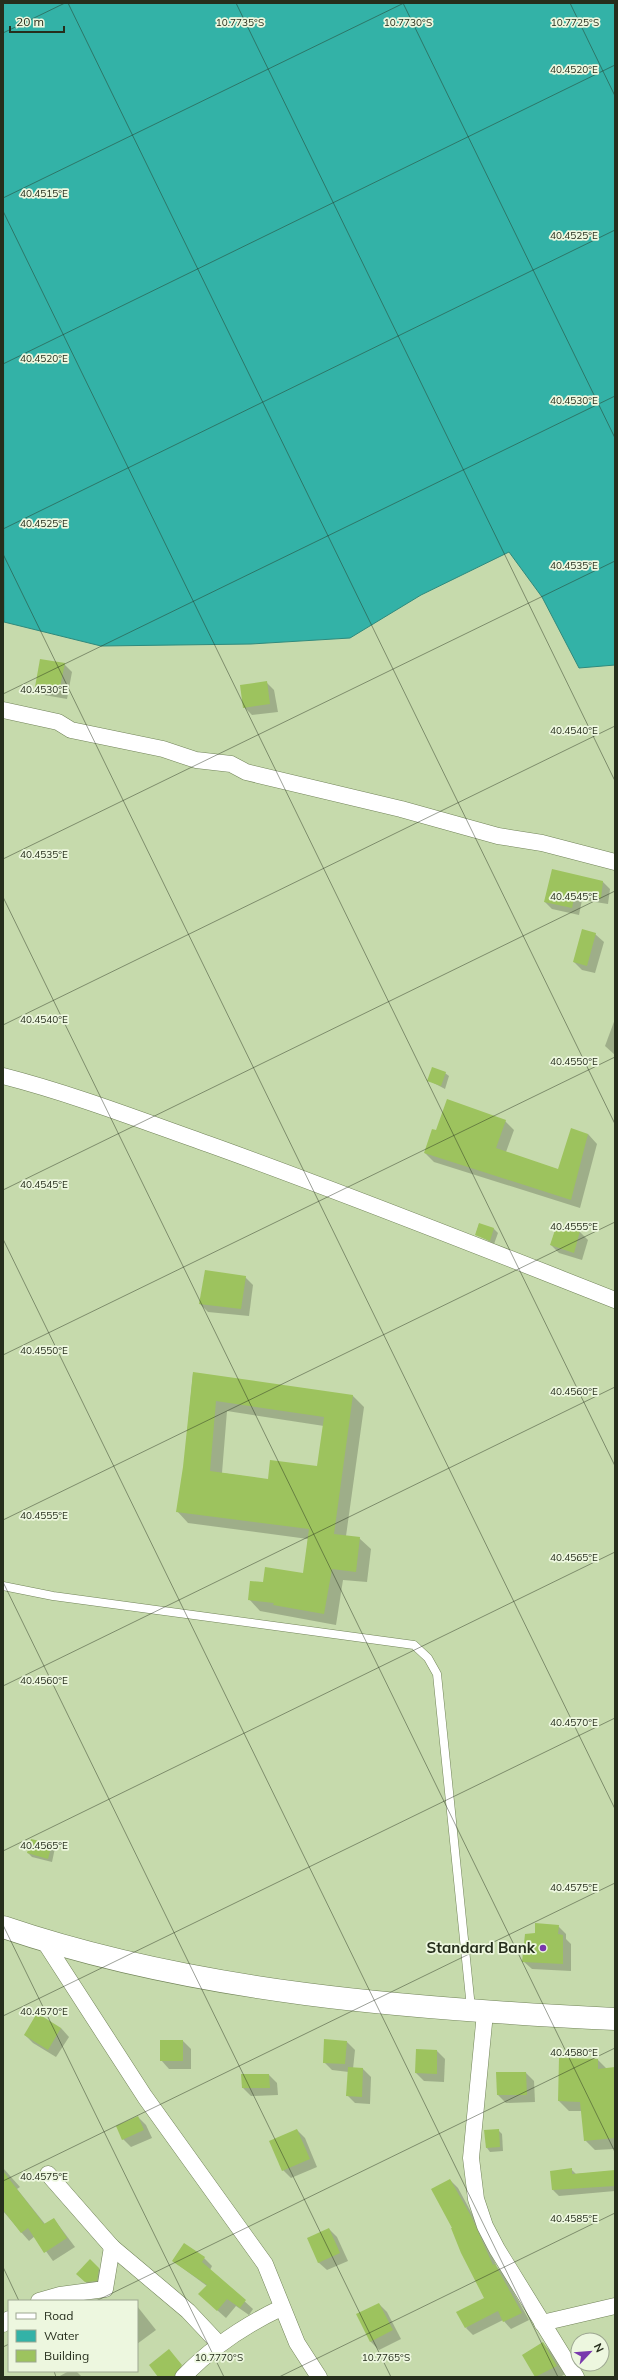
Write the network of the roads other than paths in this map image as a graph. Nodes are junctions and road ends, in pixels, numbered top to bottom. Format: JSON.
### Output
{"nodes":[{"id":1,"x":3,"y":710,"type":"edge"},
{"id":2,"x":615,"y":862,"type":"edge"},
{"id":3,"x":3,"y":1076,"type":"edge"},
{"id":4,"x":615,"y":1300,"type":"edge"},
{"id":5,"x":3,"y":1586,"type":"edge"},
{"id":6,"x":3,"y":1927,"type":"edge"},
{"id":7,"x":44,"y":1941,"type":"junction"},
{"id":8,"x":478,"y":2012,"type":"junction"},
{"id":9,"x":615,"y":2019,"type":"edge"},
{"id":10,"x":48,"y":2174,"type":"dead end"},
{"id":11,"x":112,"y":2247,"type":"junction"},
{"id":12,"x":42,"y":2300,"type":"edge"},
{"id":13,"x":615,"y":2306,"type":"edge"},
{"id":14,"x":281,"y":2308,"type":"junction"},
{"id":15,"x":542,"y":2323,"type":"junction"},
{"id":16,"x":219,"y":2344,"type":"junction"},
{"id":17,"x":183,"y":2377,"type":"edge"},
{"id":18,"x":319,"y":2377,"type":"edge"},
{"id":19,"x":576,"y":2377,"type":"edge"}],
"edges":[{"from":1,"to":2,"type":"street"},
{"from":3,"to":4,"type":"street"},
{"from":5,"to":8,"type":"lane"},
{"from":6,"to":7,"type":"main road"},
{"from":7,"to":8,"type":"main road"},
{"from":7,"to":14,"type":"street"},
{"from":8,"to":9,"type":"main road"},
{"from":8,"to":15,"type":"street"},
{"from":10,"to":11,"type":"street"},
{"from":11,"to":12,"type":"street"},
{"from":11,"to":16,"type":"street"},
{"from":13,"to":15,"type":"street"},
{"from":14,"to":16,"type":"street"},
{"from":14,"to":18,"type":"street"},
{"from":15,"to":19,"type":"street"},
{"from":16,"to":17,"type":"street"}]}
